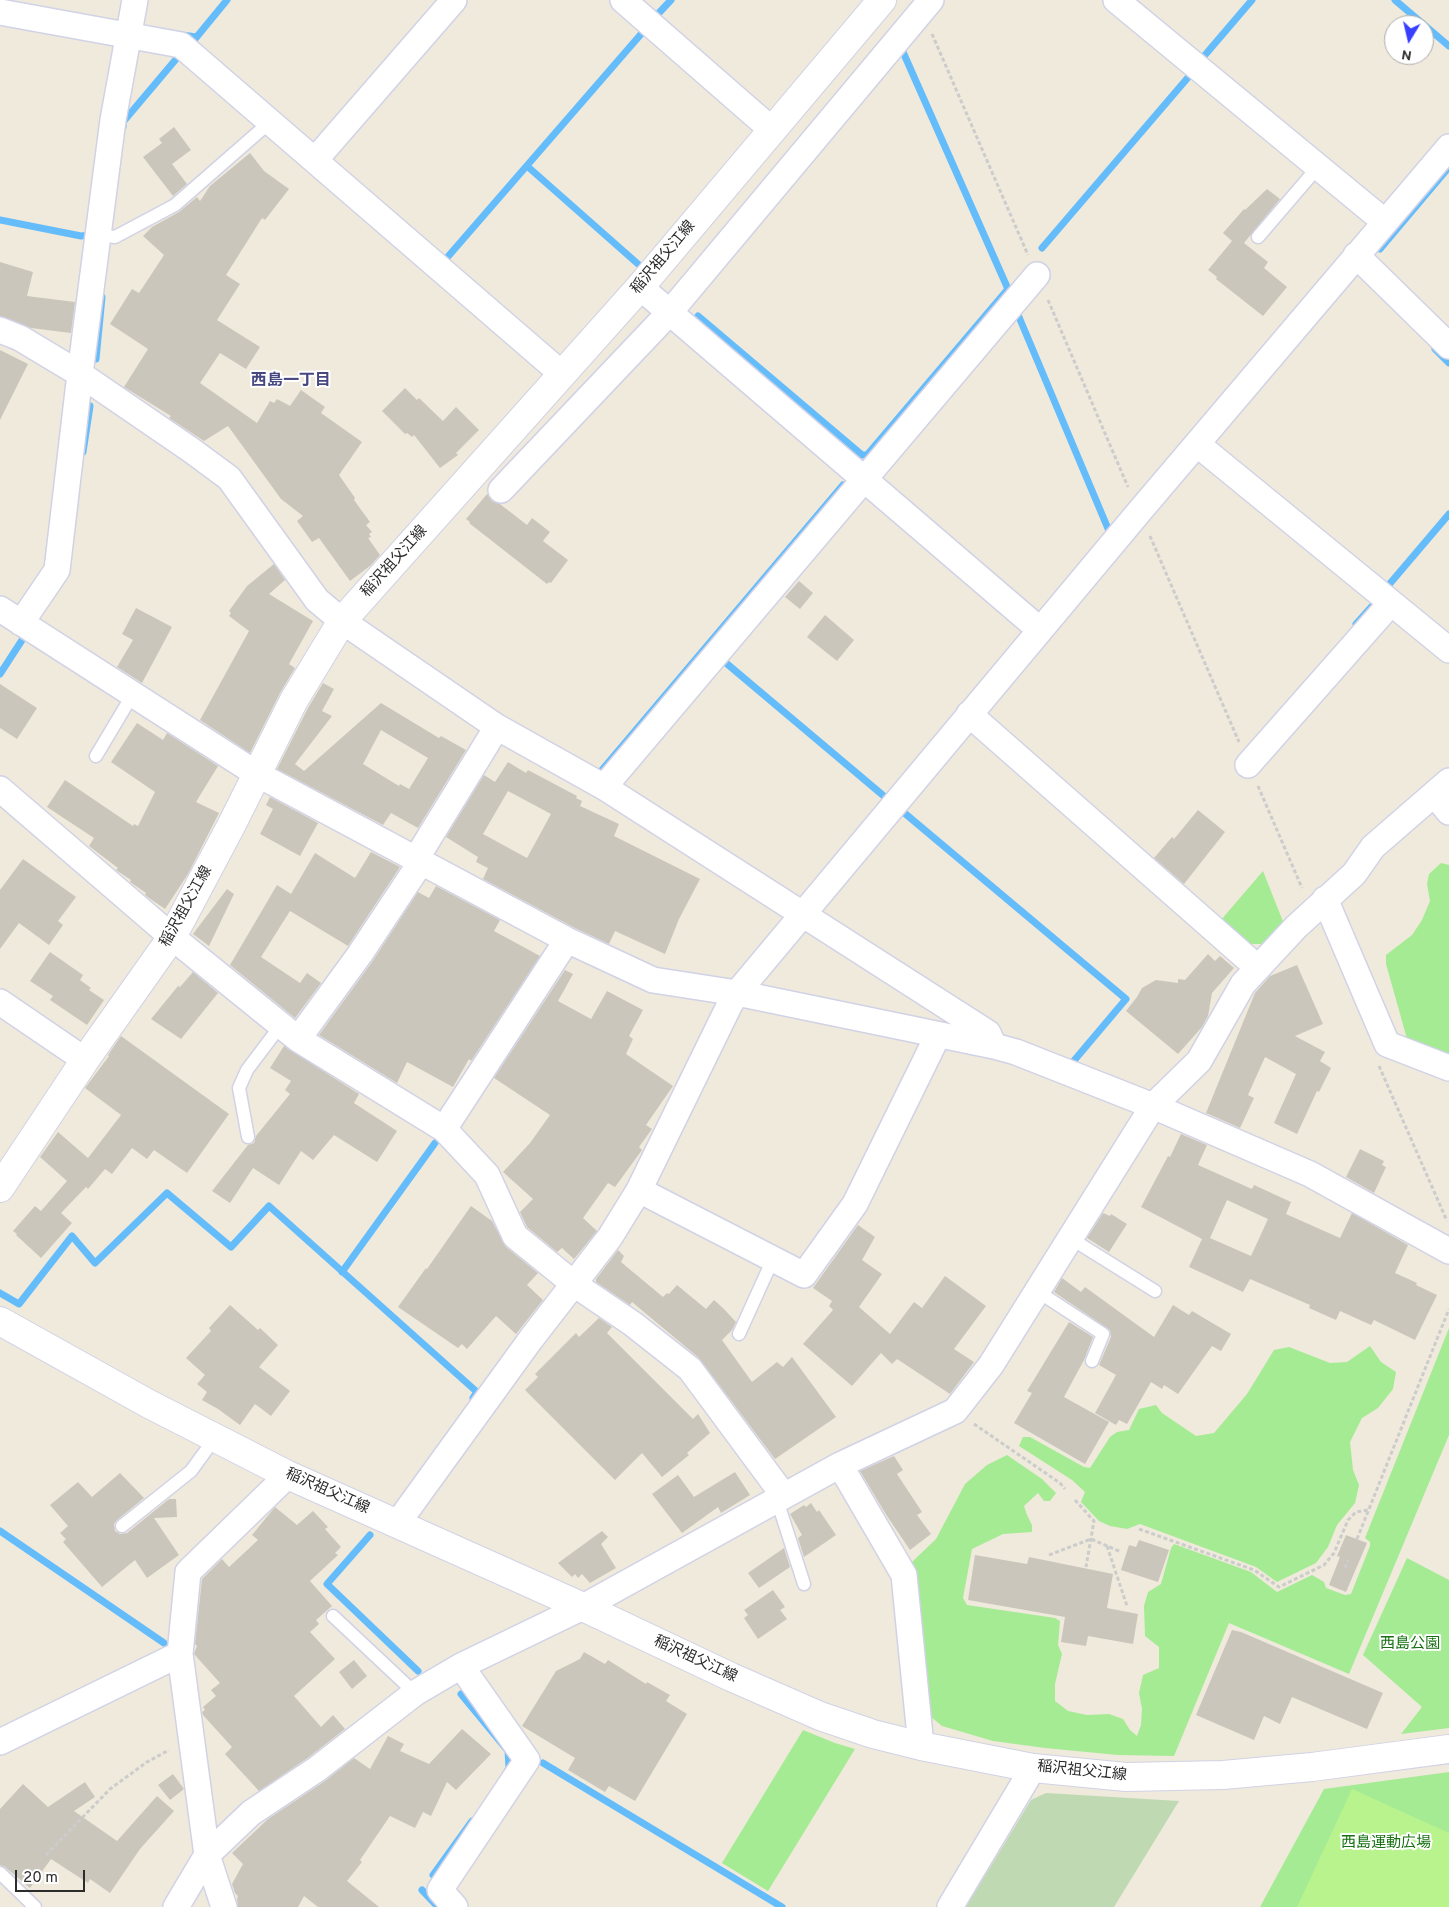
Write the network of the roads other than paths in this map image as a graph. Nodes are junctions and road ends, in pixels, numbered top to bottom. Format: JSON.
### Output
{"nodes":[{"id":1,"x":135,"y":0,"type":"edge"},
{"id":2,"x":454,"y":0,"type":"edge"},
{"id":3,"x":623,"y":0,"type":"edge"},
{"id":4,"x":882,"y":0,"type":"edge"},
{"id":5,"x":1116,"y":0,"type":"edge"},
{"id":6,"x":926,"y":5,"type":"edge"},
{"id":7,"x":0,"y":12,"type":"edge"},
{"id":8,"x":129,"y":36,"type":"junction"},
{"id":9,"x":270,"y":122,"type":"junction"},
{"id":10,"x":772,"y":130,"type":"junction"},
{"id":11,"x":1449,"y":147,"type":"edge"},
{"id":12,"x":315,"y":160,"type":"junction"},
{"id":13,"x":1318,"y":167,"type":"junction"},
{"id":14,"x":1385,"y":222,"type":"junction"},
{"id":15,"x":98,"y":235,"type":"junction"},
{"id":16,"x":1258,"y":237,"type":"dead end"},
{"id":17,"x":1356,"y":256,"type":"junction"},
{"id":18,"x":1037,"y":275,"type":"road end"},
{"id":19,"x":640,"y":287,"type":"junction"},
{"id":20,"x":670,"y":312,"type":"junction"},
{"id":21,"x":0,"y":330,"type":"edge"},
{"id":22,"x":1449,"y":346,"type":"edge"},
{"id":23,"x":80,"y":374,"type":"junction"},
{"id":24,"x":562,"y":374,"type":"junction"},
{"id":25,"x":1197,"y":444,"type":"junction"},
{"id":26,"x":865,"y":479,"type":"junction"},
{"id":27,"x":500,"y":490,"type":"dead end"},
{"id":28,"x":1392,"y":603,"type":"junction"},
{"id":29,"x":0,"y":610,"type":"edge"},
{"id":30,"x":342,"y":621,"type":"junction"},
{"id":31,"x":21,"y":623,"type":"junction"},
{"id":32,"x":1040,"y":630,"type":"junction"},
{"id":33,"x":1449,"y":650,"type":"edge"},
{"id":34,"x":133,"y":694,"type":"junction"},
{"id":35,"x":969,"y":714,"type":"junction"},
{"id":36,"x":497,"y":727,"type":"junction"},
{"id":37,"x":96,"y":756,"type":"dead end"},
{"id":38,"x":1248,"y":765,"type":"road end"},
{"id":39,"x":257,"y":774,"type":"junction"},
{"id":40,"x":604,"y":787,"type":"junction"},
{"id":41,"x":0,"y":789,"type":"edge"},
{"id":42,"x":1444,"y":796,"type":"edge"},
{"id":43,"x":418,"y":860,"type":"junction"},
{"id":44,"x":1319,"y":906,"type":"junction"},
{"id":45,"x":802,"y":913,"type":"junction"},
{"id":46,"x":172,"y":937,"type":"junction"},
{"id":47,"x":567,"y":940,"type":"junction"},
{"id":48,"x":1258,"y":968,"type":"junction"},
{"id":49,"x":737,"y":993,"type":"junction"},
{"id":50,"x":0,"y":1002,"type":"edge"},
{"id":51,"x":289,"y":1032,"type":"junction"},
{"id":52,"x":938,"y":1035,"type":"junction"},
{"id":53,"x":994,"y":1046,"type":"junction"},
{"id":54,"x":85,"y":1060,"type":"junction"},
{"id":55,"x":1449,"y":1068,"type":"edge"},
{"id":56,"x":1153,"y":1106,"type":"junction"},
{"id":57,"x":444,"y":1129,"type":"junction"},
{"id":58,"x":248,"y":1137,"type":"dead end"},
{"id":59,"x":0,"y":1188,"type":"edge"},
{"id":60,"x":639,"y":1190,"type":"junction"},
{"id":61,"x":1070,"y":1238,"type":"junction"},
{"id":62,"x":1449,"y":1251,"type":"edge"},
{"id":63,"x":773,"y":1259,"type":"junction"},
{"id":64,"x":574,"y":1284,"type":"junction"},
{"id":65,"x":1037,"y":1291,"type":"junction"},
{"id":66,"x":1156,"y":1291,"type":"dead end"},
{"id":67,"x":0,"y":1320,"type":"edge"},
{"id":68,"x":739,"y":1334,"type":"dead end"},
{"id":69,"x":1092,"y":1361,"type":"dead end"},
{"id":70,"x":215,"y":1438,"type":"junction"},
{"id":71,"x":840,"y":1465,"type":"junction"},
{"id":72,"x":288,"y":1475,"type":"junction"},
{"id":73,"x":780,"y":1498,"type":"junction"},
{"id":74,"x":397,"y":1524,"type":"junction"},
{"id":75,"x":122,"y":1526,"type":"dead end"},
{"id":76,"x":804,"y":1584,"type":"dead end"},
{"id":77,"x":583,"y":1607,"type":"junction"},
{"id":78,"x":333,"y":1616,"type":"dead end"},
{"id":79,"x":180,"y":1654,"type":"junction"},
{"id":80,"x":461,"y":1666,"type":"junction"},
{"id":81,"x":414,"y":1693,"type":"junction"},
{"id":82,"x":0,"y":1742,"type":"edge"},
{"id":83,"x":921,"y":1746,"type":"junction"},
{"id":84,"x":1449,"y":1749,"type":"edge"},
{"id":85,"x":1034,"y":1768,"type":"junction"},
{"id":86,"x":207,"y":1855,"type":"junction"},
{"id":87,"x":0,"y":1873,"type":"edge"},
{"id":88,"x":35,"y":1907,"type":"edge"},
{"id":89,"x":176,"y":1907,"type":"edge"},
{"id":90,"x":224,"y":1907,"type":"edge"},
{"id":91,"x":455,"y":1907,"type":"edge"},
{"id":92,"x":950,"y":1907,"type":"edge"}],
"edges":[{"from":1,"to":8,"type":"street"},
{"from":2,"to":12,"type":"street"},
{"from":3,"to":10,"type":"street"},
{"from":4,"to":10,"type":"main road","name":"稲沢祖父江線"},
{"from":5,"to":13,"type":"street"},
{"from":6,"to":20,"type":"street"},
{"from":7,"to":8,"type":"street"},
{"from":8,"to":9,"type":"street"},
{"from":8,"to":15,"type":"street"},
{"from":9,"to":12,"type":"street"},
{"from":9,"to":15,"type":"lane"},
{"from":10,"to":19,"type":"main road","name":"稲沢祖父江線"},
{"from":11,"to":14,"type":"street"},
{"from":12,"to":24,"type":"street"},
{"from":13,"to":14,"type":"street"},
{"from":13,"to":16,"type":"lane"},
{"from":14,"to":17,"type":"street"},
{"from":15,"to":23,"type":"street"},
{"from":17,"to":22,"type":"street"},
{"from":17,"to":25,"type":"street"},
{"from":18,"to":26,"type":"street"},
{"from":19,"to":20,"type":"street"},
{"from":19,"to":24,"type":"main road","name":"稲沢祖父江線"},
{"from":20,"to":26,"type":"street"},
{"from":20,"to":27,"type":"street"},
{"from":21,"to":23,"type":"street"},
{"from":23,"to":30,"type":"street"},
{"from":23,"to":31,"type":"street"},
{"from":24,"to":30,"type":"main road","name":"稲沢祖父江線"},
{"from":25,"to":28,"type":"street"},
{"from":25,"to":32,"type":"street"},
{"from":26,"to":32,"type":"street"},
{"from":26,"to":40,"type":"street"},
{"from":28,"to":33,"type":"street"},
{"from":28,"to":38,"type":"street"},
{"from":29,"to":31,"type":"street"},
{"from":30,"to":36,"type":"street"},
{"from":30,"to":39,"type":"main road","name":"稲沢祖父江線"},
{"from":31,"to":34,"type":"street"},
{"from":32,"to":35,"type":"street"},
{"from":34,"to":37,"type":"lane"},
{"from":34,"to":39,"type":"street"},
{"from":35,"to":45,"type":"street"},
{"from":35,"to":48,"type":"street"},
{"from":36,"to":40,"type":"street"},
{"from":36,"to":43,"type":"street"},
{"from":39,"to":43,"type":"street"},
{"from":39,"to":46,"type":"main road","name":"稲沢祖父江線"},
{"from":40,"to":45,"type":"street"},
{"from":41,"to":46,"type":"street"},
{"from":42,"to":44,"type":"street"},
{"from":43,"to":47,"type":"street"},
{"from":43,"to":51,"type":"street"},
{"from":44,"to":48,"type":"street"},
{"from":44,"to":55,"type":"street"},
{"from":45,"to":49,"type":"street"},
{"from":45,"to":53,"type":"street"},
{"from":46,"to":51,"type":"street"},
{"from":46,"to":54,"type":"main road","name":"稲沢祖父江線"},
{"from":47,"to":49,"type":"street"},
{"from":47,"to":57,"type":"street"},
{"from":48,"to":56,"type":"street"},
{"from":49,"to":52,"type":"street"},
{"from":49,"to":60,"type":"street"},
{"from":50,"to":54,"type":"street"},
{"from":51,"to":57,"type":"street"},
{"from":51,"to":58,"type":"lane"},
{"from":52,"to":53,"type":"street"},
{"from":52,"to":63,"type":"street"},
{"from":53,"to":56,"type":"street"},
{"from":54,"to":59,"type":"main road","name":"稲沢祖父江線"},
{"from":56,"to":61,"type":"street"},
{"from":56,"to":62,"type":"street"},
{"from":57,"to":64,"type":"street"},
{"from":60,"to":63,"type":"street"},
{"from":60,"to":64,"type":"street"},
{"from":61,"to":65,"type":"street"},
{"from":61,"to":66,"type":"lane"},
{"from":63,"to":68,"type":"lane"},
{"from":64,"to":73,"type":"street"},
{"from":64,"to":74,"type":"street"},
{"from":65,"to":69,"type":"lane"},
{"from":65,"to":71,"type":"street"},
{"from":67,"to":70,"type":"main road","name":"稲沢祖父江線"},
{"from":70,"to":72,"type":"main road","name":"稲沢祖父江線"},
{"from":70,"to":75,"type":"lane"},
{"from":71,"to":73,"type":"street"},
{"from":71,"to":83,"type":"street"},
{"from":72,"to":74,"type":"main road","name":"稲沢祖父江線"},
{"from":72,"to":79,"type":"street"},
{"from":73,"to":76,"type":"lane"},
{"from":73,"to":77,"type":"street"},
{"from":74,"to":77,"type":"main road","name":"稲沢祖父江線"},
{"from":77,"to":80,"type":"street"},
{"from":77,"to":83,"type":"main road","name":"稲沢祖父江線"},
{"from":78,"to":81,"type":"lane"},
{"from":79,"to":82,"type":"street"},
{"from":79,"to":86,"type":"street"},
{"from":80,"to":81,"type":"street"},
{"from":80,"to":91,"type":"street"},
{"from":81,"to":86,"type":"street"},
{"from":83,"to":85,"type":"main road","name":"稲沢祖父江線"},
{"from":84,"to":85,"type":"main road","name":"稲沢祖父江線"},
{"from":85,"to":92,"type":"street"},
{"from":86,"to":89,"type":"street"},
{"from":86,"to":90,"type":"street"},
{"from":87,"to":88,"type":"lane"}]}
